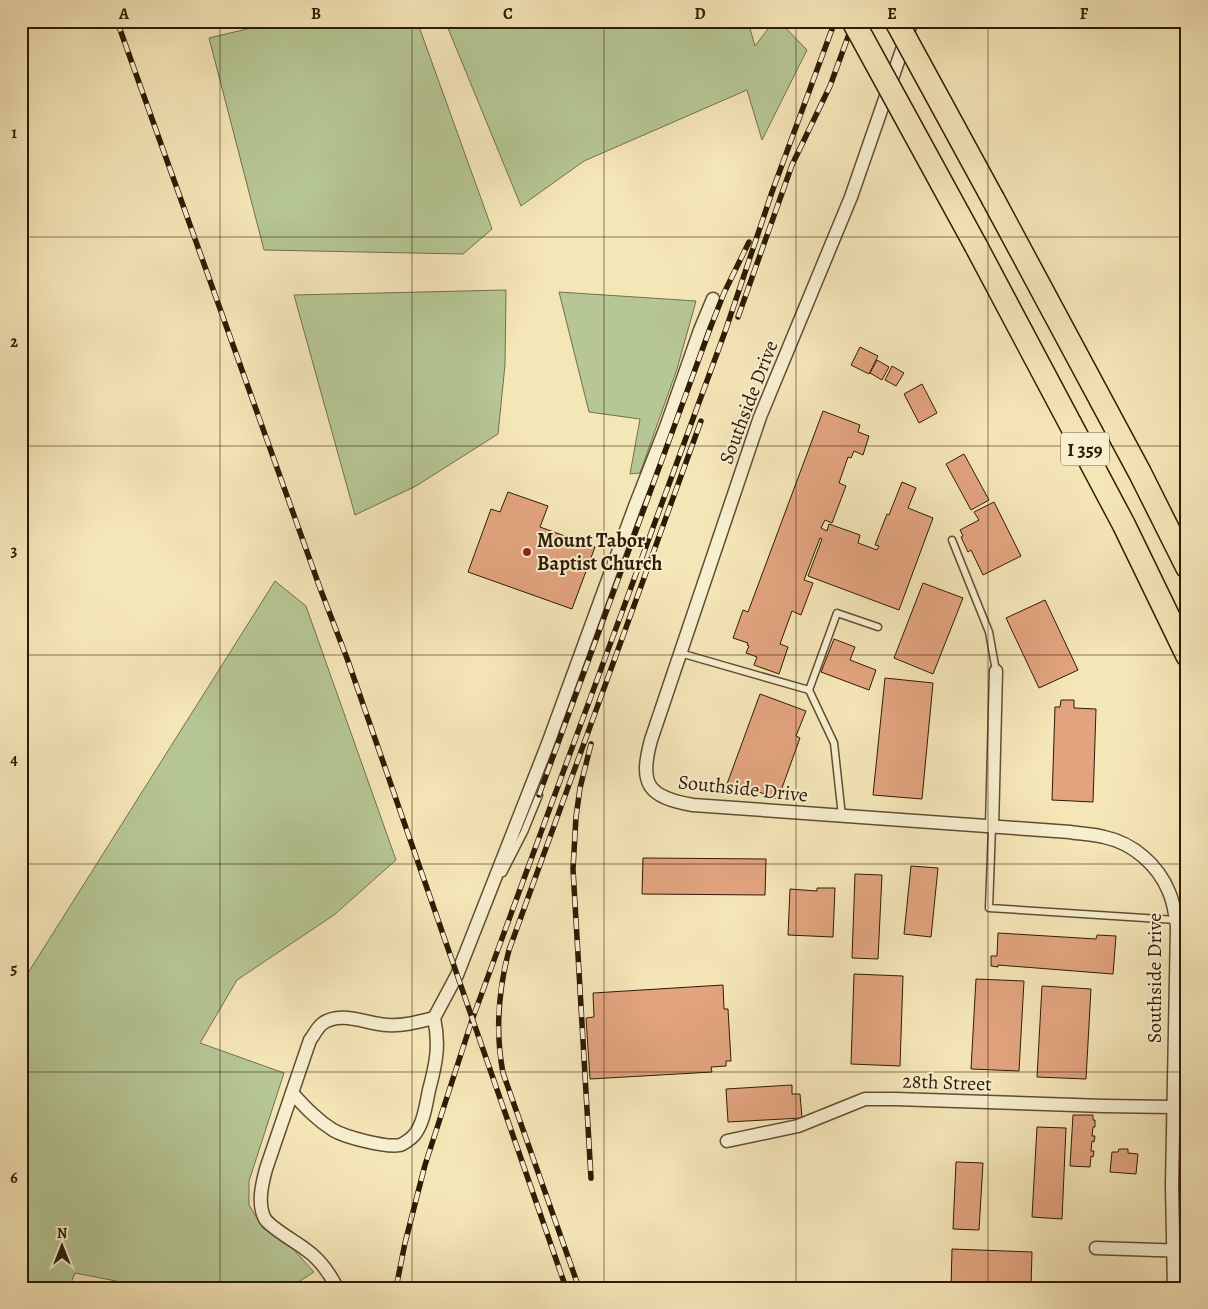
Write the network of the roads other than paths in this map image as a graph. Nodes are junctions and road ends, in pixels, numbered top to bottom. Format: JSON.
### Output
{"nodes":[{"id":1,"x":853,"y":21,"type":"edge"},
{"id":2,"x":896,"y":21,"type":"edge"},
{"id":3,"x":912,"y":21,"type":"edge"},
{"id":4,"x":713,"y":299,"type":"dead end"},
{"id":5,"x":952,"y":540,"type":"dead end"},
{"id":6,"x":1187,"y":567,"type":"edge"},
{"id":7,"x":878,"y":627,"type":"dead end"},
{"id":8,"x":680,"y":653,"type":"junction"},
{"id":9,"x":1187,"y":655,"type":"edge"},
{"id":10,"x":996,"y":671,"type":"joint"},
{"id":11,"x":809,"y":690,"type":"junction"},
{"id":12,"x":539,"y":795,"type":"dead end"},
{"id":13,"x":842,"y":816,"type":"junction"},
{"id":14,"x":992,"y":827,"type":"junction"},
{"id":15,"x":1176,"y":920,"type":"junction"},
{"id":16,"x":479,"y":921,"type":"junction"},
{"id":17,"x":434,"y":1018,"type":"junction"},
{"id":18,"x":293,"y":1094,"type":"junction"},
{"id":19,"x":1172,"y":1107,"type":"junction"},
{"id":20,"x":727,"y":1141,"type":"dead end"},
{"id":21,"x":1096,"y":1248,"type":"dead end"},
{"id":22,"x":1172,"y":1251,"type":"junction"},
{"id":23,"x":1187,"y":1252,"type":"edge"},
{"id":24,"x":337,"y":1288,"type":"edge"},
{"id":25,"x":1174,"y":1288,"type":"edge"}],
"edges":[{"from":1,"to":9,"type":"highway","number":"I 359","bridge":true},
{"from":2,"to":6,"type":"highway","number":"I 359","bridge":true},
{"from":3,"to":8,"type":"street","name":"Southside Drive"},
{"from":4,"to":16,"type":"street"},
{"from":5,"to":10,"type":"lane"},
{"from":7,"to":11,"type":"lane"},
{"from":8,"to":11,"type":"lane"},
{"from":8,"to":13,"type":"street","name":"Southside Drive"},
{"from":10,"to":14,"type":"street"},
{"from":11,"to":13,"type":"lane"},
{"from":12,"to":16,"type":"lane"},
{"from":13,"to":14,"type":"street","name":"Southside Drive"},
{"from":14,"to":15,"type":"street","name":"Southside Drive"},
{"from":14,"to":15,"type":"lane"},
{"from":15,"to":19,"type":"street","name":"Southside Drive"},
{"from":16,"to":17,"type":"street"},
{"from":17,"to":18,"type":"street"},
{"from":17,"to":18,"type":"street"},
{"from":18,"to":24,"type":"street"},
{"from":19,"to":20,"type":"street","name":"28th Street"},
{"from":19,"to":22,"type":"street","name":"Southside Drive"},
{"from":21,"to":22,"type":"street"},
{"from":22,"to":23,"type":"street"},
{"from":22,"to":25,"type":"street","name":"Southside Drive"}]}
